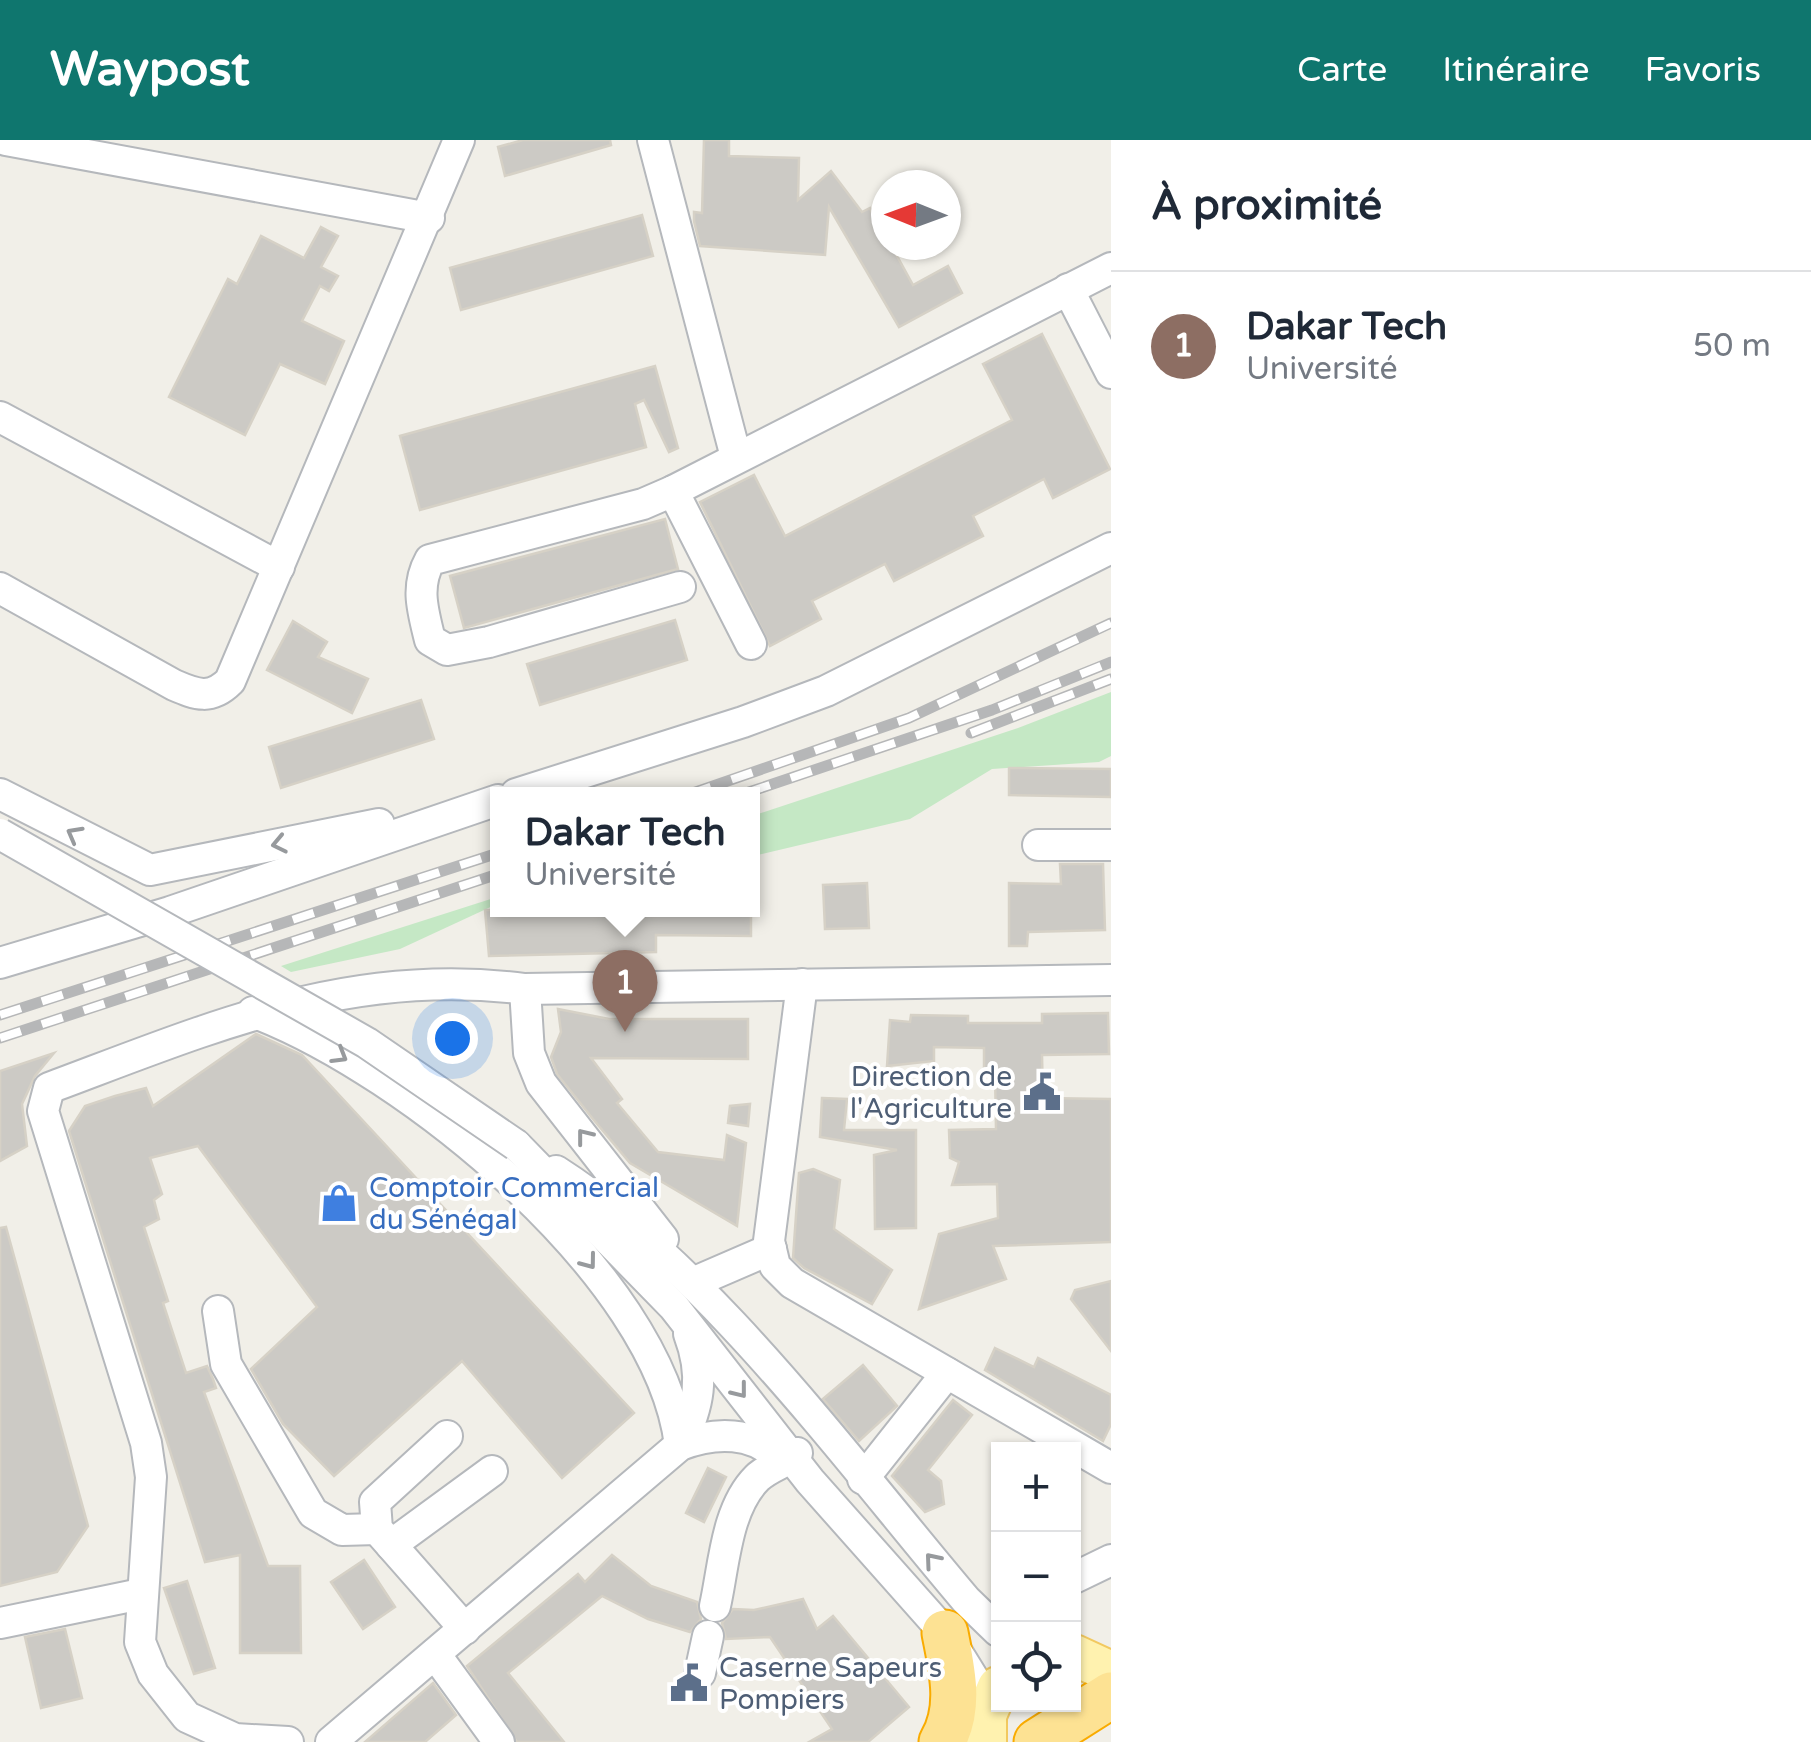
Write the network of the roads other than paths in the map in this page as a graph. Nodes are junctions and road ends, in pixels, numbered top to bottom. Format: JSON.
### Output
{"nodes":[{"id":1,"x":6,"y":140,"type":"edge"},
{"id":2,"x":459,"y":140,"type":"edge"},
{"id":3,"x":653,"y":140,"type":"edge"},
{"id":4,"x":70,"y":145,"type":"edge"},
{"id":5,"x":430,"y":218,"type":"junction"},
{"id":6,"x":1111,"y":268,"type":"edge"},
{"id":7,"x":1068,"y":289,"type":"junction"},
{"id":8,"x":1111,"y":373,"type":"edge"},
{"id":9,"x":0,"y":417,"type":"edge"},
{"id":10,"x":736,"y":458,"type":"junction"},
{"id":11,"x":673,"y":491,"type":"junction"},
{"id":12,"x":1111,"y":548,"type":"edge"},
{"id":13,"x":280,"y":567,"type":"junction"},
{"id":14,"x":0,"y":588,"type":"edge"},
{"id":15,"x":680,"y":588,"type":"dead end"},
{"id":16,"x":752,"y":644,"type":"dead end"},
{"id":17,"x":538,"y":787,"type":"edge"},
{"id":18,"x":0,"y":794,"type":"edge"},
{"id":19,"x":488,"y":804,"type":"edge"},
{"id":20,"x":7,"y":840,"type":"edge"},
{"id":21,"x":1111,"y":844,"type":"edge"},
{"id":22,"x":1038,"y":845,"type":"dead end"},
{"id":23,"x":150,"y":870,"type":"junction"},
{"id":24,"x":170,"y":912,"type":"junction"},
{"id":25,"x":0,"y":963,"type":"edge"},
{"id":26,"x":1111,"y":980,"type":"edge"},
{"id":27,"x":802,"y":984,"type":"junction"},
{"id":28,"x":525,"y":989,"type":"junction"},
{"id":29,"x":253,"y":1012,"type":"junction"},
{"id":30,"x":589,"y":1205,"type":"junction"},
{"id":31,"x":771,"y":1248,"type":"junction"},
{"id":32,"x":697,"y":1282,"type":"junction"},
{"id":33,"x":674,"y":1307,"type":"junction"},
{"id":34,"x":218,"y":1311,"type":"dead end"},
{"id":35,"x":730,"y":1324,"type":"junction"},
{"id":36,"x":947,"y":1373,"type":"junction"},
{"id":37,"x":823,"y":1432,"type":"junction"},
{"id":38,"x":447,"y":1436,"type":"dead end"},
{"id":39,"x":680,"y":1446,"type":"junction"},
{"id":40,"x":787,"y":1460,"type":"junction"},
{"id":41,"x":1111,"y":1468,"type":"edge"},
{"id":42,"x":492,"y":1471,"type":"dead end"},
{"id":43,"x":863,"y":1479,"type":"junction"},
{"id":44,"x":384,"y":1537,"type":"junction"},
{"id":45,"x":1111,"y":1560,"type":"edge"},
{"id":46,"x":1081,"y":1575,"type":"edge"},
{"id":47,"x":141,"y":1594,"type":"junction"},
{"id":48,"x":991,"y":1599,"type":"edge"},
{"id":49,"x":715,"y":1606,"type":"dead end"},
{"id":50,"x":955,"y":1617,"type":"junction"},
{"id":51,"x":0,"y":1623,"type":"edge"},
{"id":52,"x":465,"y":1630,"type":"junction"},
{"id":53,"x":991,"y":1630,"type":"edge"},
{"id":54,"x":708,"y":1636,"type":"dead end"},
{"id":55,"x":1111,"y":1651,"type":"edge"},
{"id":56,"x":1081,"y":1653,"type":"edge"},
{"id":57,"x":435,"y":1654,"type":"junction"},
{"id":58,"x":1081,"y":1657,"type":"edge"},
{"id":59,"x":1111,"y":1672,"type":"edge"},
{"id":60,"x":700,"y":1673,"type":"dead end"},
{"id":61,"x":1111,"y":1694,"type":"edge"},
{"id":62,"x":985,"y":1723,"type":"edge"},
{"id":63,"x":288,"y":1742,"type":"edge"},
{"id":64,"x":331,"y":1742,"type":"edge"},
{"id":65,"x":500,"y":1742,"type":"edge"},
{"id":66,"x":942,"y":1742,"type":"edge"},
{"id":67,"x":1036,"y":1742,"type":"edge"}],
"edges":[{"from":1,"to":4,"type":"street"},
{"from":2,"to":5,"type":"street"},
{"from":3,"to":10,"type":"street"},
{"from":4,"to":5,"type":"street"},
{"from":5,"to":13,"type":"street"},
{"from":6,"to":7,"type":"street"},
{"from":7,"to":8,"type":"street"},
{"from":7,"to":10,"type":"street"},
{"from":9,"to":13,"type":"street"},
{"from":10,"to":11,"type":"street"},
{"from":11,"to":15,"type":"street"},
{"from":11,"to":16,"type":"street"},
{"from":12,"to":17,"type":"street"},
{"from":13,"to":14,"type":"street"},
{"from":23,"to":18,"type":"street","one_way":true},
{"from":19,"to":23,"type":"street","one_way":true},
{"from":19,"to":24,"type":"street"},
{"from":20,"to":30,"type":"street","bridge":true},
{"from":21,"to":22,"type":"street"},
{"from":23,"to":24,"type":"street"},
{"from":24,"to":25,"type":"street"},
{"from":26,"to":27,"type":"street"},
{"from":27,"to":28,"type":"street"},
{"from":27,"to":31,"type":"street"},
{"from":28,"to":29,"type":"street"},
{"from":32,"to":28,"type":"street","one_way":true},
{"from":29,"to":39,"type":"street","one_way":true},
{"from":29,"to":47,"type":"street"},
{"from":30,"to":33,"type":"street"},
{"from":30,"to":35,"type":"street"},
{"from":31,"to":32,"type":"street"},
{"from":31,"to":36,"type":"street"},
{"from":32,"to":35,"type":"street"},
{"from":33,"to":39,"type":"street"},
{"from":33,"to":40,"type":"street","one_way":true},
{"from":34,"to":44,"type":"street"},
{"from":35,"to":37,"type":"street"},
{"from":36,"to":41,"type":"street"},
{"from":36,"to":43,"type":"street"},
{"from":37,"to":40,"type":"street"},
{"from":37,"to":43,"type":"street"},
{"from":38,"to":44,"type":"street"},
{"from":39,"to":40,"type":"street"},
{"from":39,"to":52,"type":"street"},
{"from":40,"to":49,"type":"street"},
{"from":40,"to":50,"type":"street"},
{"from":42,"to":44,"type":"street"},
{"from":50,"to":43,"type":"street","one_way":true},
{"from":44,"to":52,"type":"street"},
{"from":45,"to":46,"type":"street"},
{"from":47,"to":51,"type":"street"},
{"from":47,"to":63,"type":"street"},
{"from":48,"to":50,"type":"street"},
{"from":50,"to":53,"type":"street"},
{"from":50,"to":62,"type":"street"},
{"from":50,"to":66,"type":"highway"},
{"from":52,"to":57,"type":"street"},
{"from":54,"to":60,"type":"street"},
{"from":55,"to":56,"type":"street"},
{"from":57,"to":64,"type":"street"},
{"from":57,"to":65,"type":"street"},
{"from":58,"to":59,"type":"main road"},
{"from":61,"to":67,"type":"highway"}]}
